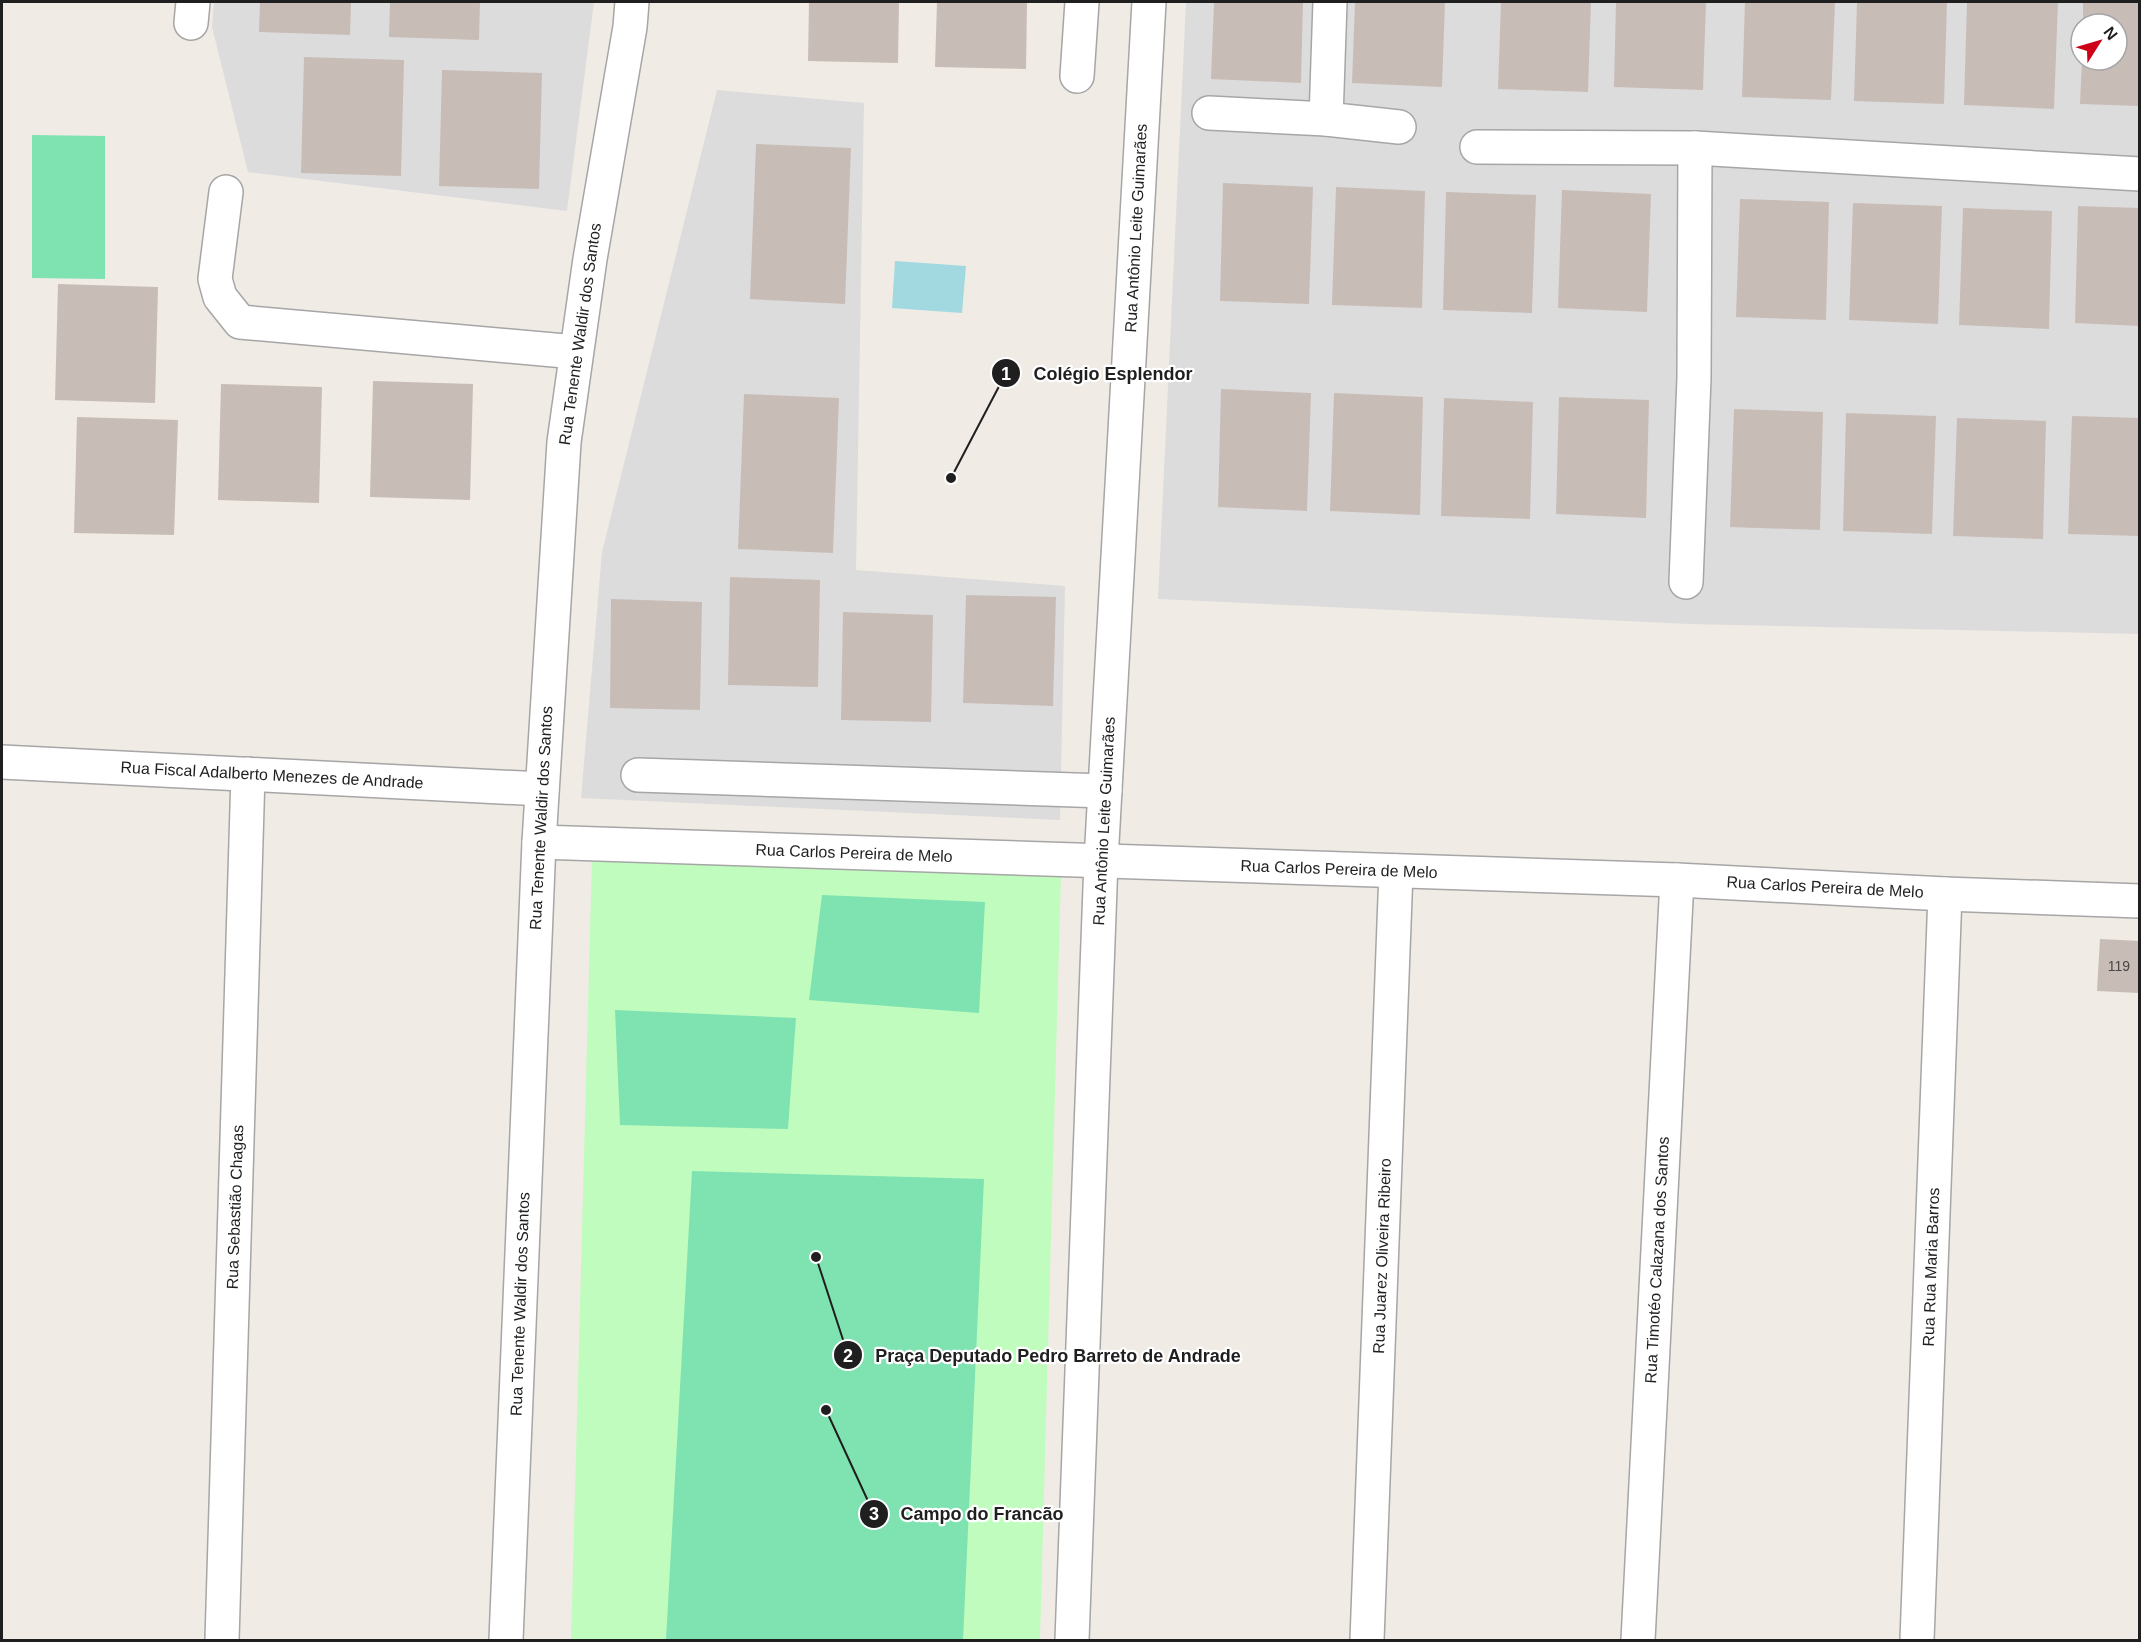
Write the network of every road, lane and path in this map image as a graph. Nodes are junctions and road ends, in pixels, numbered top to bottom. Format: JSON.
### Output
{"nodes":[{"id":1,"x":632,"y":2,"type":"edge"},
{"id":2,"x":1082,"y":2,"type":"edge"},
{"id":3,"x":1149,"y":2,"type":"edge"},
{"id":4,"x":1330,"y":2,"type":"edge"},
{"id":5,"x":1077,"y":76,"type":"dead end"},
{"id":6,"x":1209,"y":113,"type":"dead end"},
{"id":7,"x":1326,"y":119,"type":"junction"},
{"id":8,"x":1399,"y":127,"type":"dead end"},
{"id":9,"x":1477,"y":147,"type":"dead end"},
{"id":10,"x":1695,"y":148,"type":"junction"},
{"id":11,"x":2139,"y":174,"type":"edge"},
{"id":12,"x":226,"y":192,"type":"dead end"},
{"id":13,"x":576,"y":352,"type":"junction"},
{"id":14,"x":1686,"y":582,"type":"dead end"},
{"id":15,"x":2,"y":762,"type":"edge"},
{"id":16,"x":248,"y":774,"type":"junction"},
{"id":17,"x":638,"y":776,"type":"dead end"},
{"id":18,"x":542,"y":789,"type":"junction"},
{"id":19,"x":1105,"y":790,"type":"junction"},
{"id":20,"x":539,"y":842,"type":"junction"},
{"id":21,"x":1101,"y":861,"type":"junction"},
{"id":22,"x":1396,"y":871,"type":"junction"},
{"id":23,"x":1677,"y":880,"type":"junction"},
{"id":24,"x":1945,"y":894,"type":"junction"},
{"id":25,"x":2139,"y":901,"type":"edge"},
{"id":26,"x":222,"y":1641,"type":"edge"},
{"id":27,"x":506,"y":1641,"type":"edge"},
{"id":28,"x":1072,"y":1641,"type":"edge"},
{"id":29,"x":1367,"y":1641,"type":"edge"},
{"id":30,"x":1638,"y":1641,"type":"edge"},
{"id":31,"x":1917,"y":1641,"type":"edge"}],
"edges":[{"from":1,"to":13,"type":"street","name":"Rua Tenente Waldir dos Santos"},
{"from":2,"to":5,"type":"street"},
{"from":3,"to":19,"type":"street","name":"Rua Antônio Leite Guimarães"},
{"from":4,"to":7,"type":"street"},
{"from":6,"to":7,"type":"street"},
{"from":7,"to":8,"type":"street"},
{"from":9,"to":10,"type":"street"},
{"from":10,"to":11,"type":"street"},
{"from":10,"to":14,"type":"street"},
{"from":12,"to":13,"type":"street"},
{"from":13,"to":18,"type":"street","name":"Rua Tenente Waldir dos Santos"},
{"from":15,"to":16,"type":"street","name":"Rua Fiscal Adalberto Menezes de Andrade"},
{"from":16,"to":18,"type":"street","name":"Rua Fiscal Adalberto Menezes de Andrade"},
{"from":16,"to":26,"type":"street","name":"Rua Sebastião Chagas"},
{"from":17,"to":19,"type":"street"},
{"from":18,"to":20,"type":"street","name":"Rua Tenente Waldir dos Santos"},
{"from":19,"to":21,"type":"street","name":"Rua Antônio Leite Guimarães"},
{"from":20,"to":21,"type":"street","name":"Rua Carlos Pereira de Melo"},
{"from":20,"to":27,"type":"street","name":"Rua Tenente Waldir dos Santos"},
{"from":21,"to":22,"type":"street","name":"Rua Carlos Pereira de Melo"},
{"from":21,"to":28,"type":"street","name":"Rua Antônio Leite Guimarães"},
{"from":22,"to":23,"type":"street","name":"Rua Carlos Pereira de Melo"},
{"from":22,"to":29,"type":"street","name":"Rua Juarez Oliveira Ribeiro"},
{"from":23,"to":24,"type":"street","name":"Rua Carlos Pereira de Melo"},
{"from":23,"to":30,"type":"street","name":"Rua Timotéo Calazana dos Santos"},
{"from":24,"to":25,"type":"street","name":"Rua Carlos Pereira de Melo"},
{"from":24,"to":31,"type":"street","name":"Rua Rua Maria Barros"}]}
